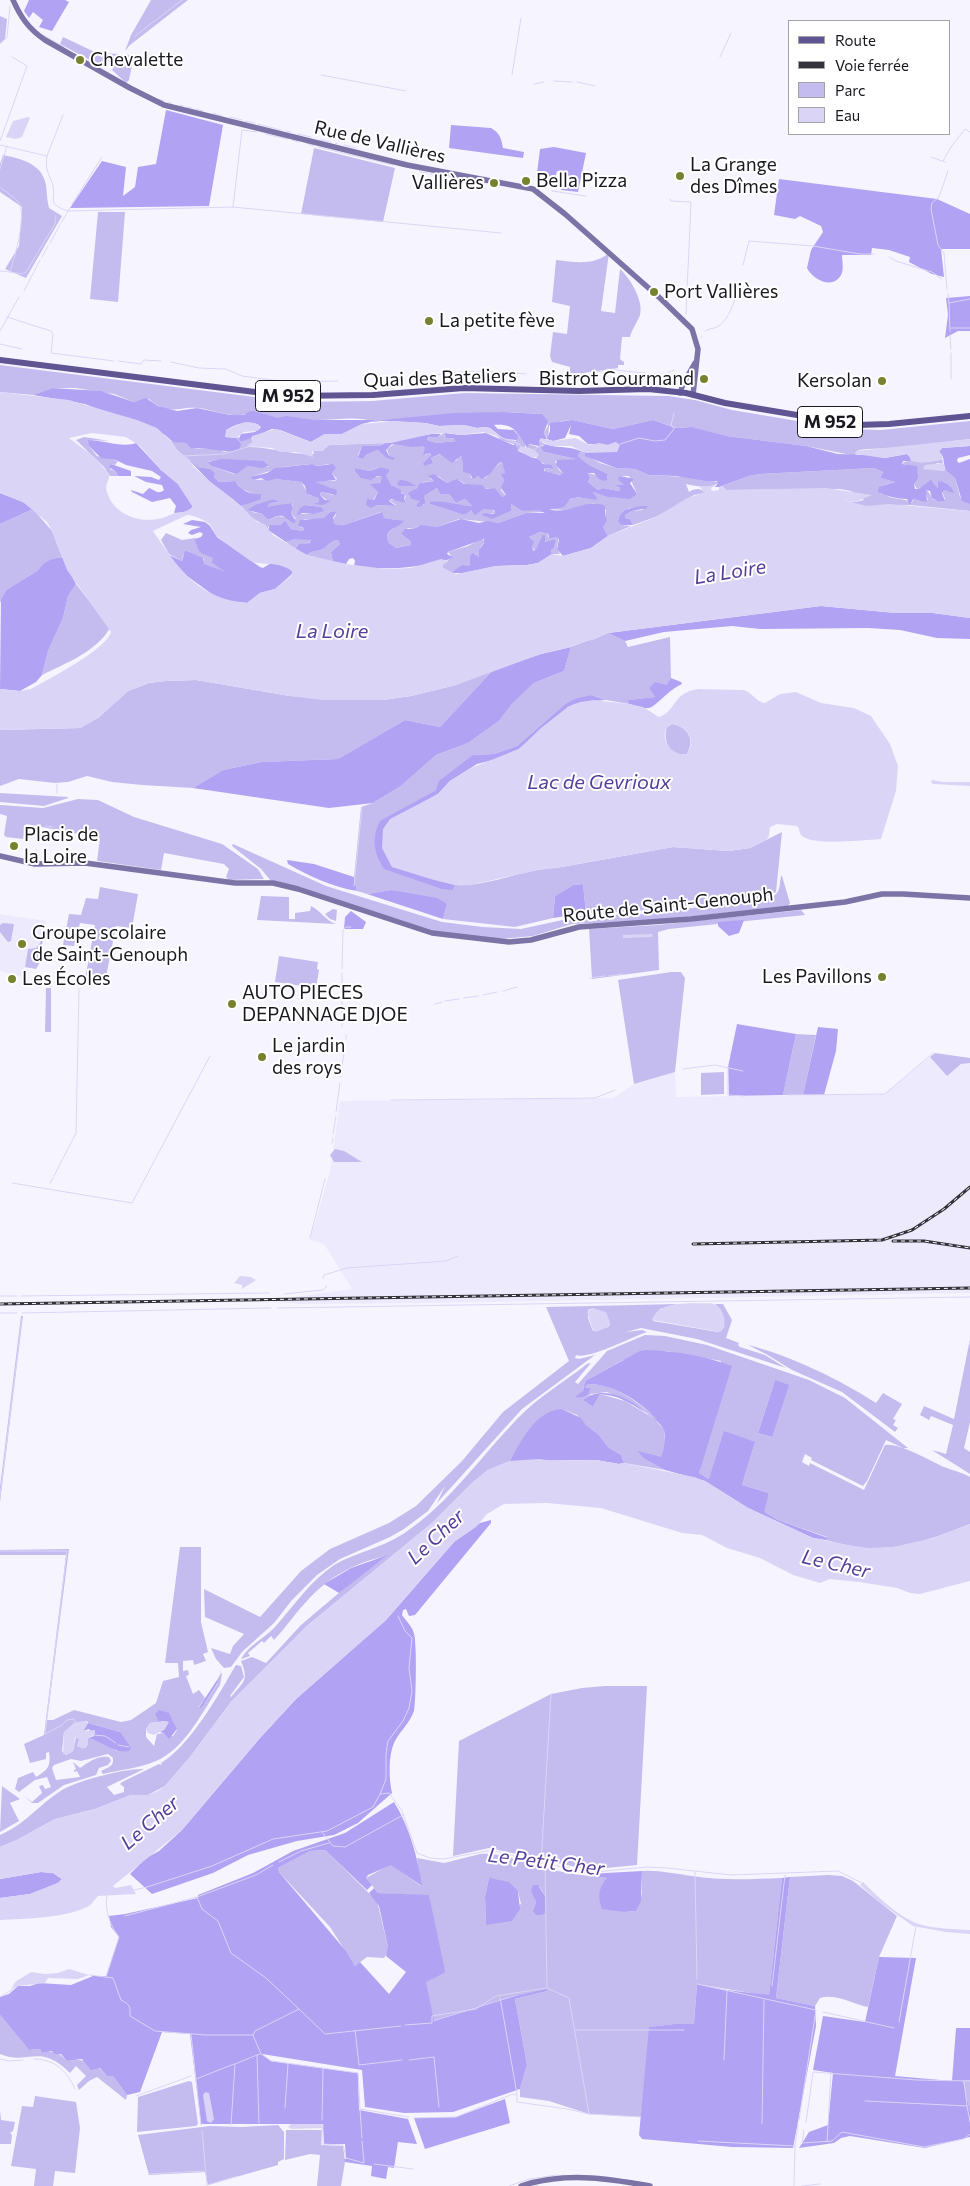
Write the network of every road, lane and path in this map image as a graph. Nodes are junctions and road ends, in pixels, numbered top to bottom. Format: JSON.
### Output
{"nodes":[{"id":1,"x":13,"y":0,"type":"edge"},
{"id":2,"x":0,"y":360,"type":"edge"},
{"id":3,"x":696,"y":362,"type":"junction"},
{"id":4,"x":680,"y":392,"type":"junction"},
{"id":5,"x":693,"y":395,"type":"junction"},
{"id":6,"x":970,"y":416,"type":"edge"},
{"id":7,"x":0,"y":856,"type":"edge"},
{"id":8,"x":970,"y":898,"type":"edge"},
{"id":9,"x":521,"y":2186,"type":"edge"},
{"id":10,"x":650,"y":2186,"type":"edge"}],
"edges":[{"from":1,"to":3,"type":"street","name":"Rue de Vallières"},
{"from":2,"to":4,"type":"main road","name":"Quai des Bateliers","number":"M 952"},
{"from":3,"to":4,"type":"street"},
{"from":3,"to":5,"type":"street","name":"Rue de Vallières"},
{"from":4,"to":5,"type":"main road","name":"Quai des Bateliers","number":"M 952"},
{"from":5,"to":6,"type":"main road","name":"Quai des Bateliers","number":"M 952"},
{"from":7,"to":8,"type":"street","name":"Route de Saint-Genouph"},
{"from":9,"to":10,"type":"street"}]}
